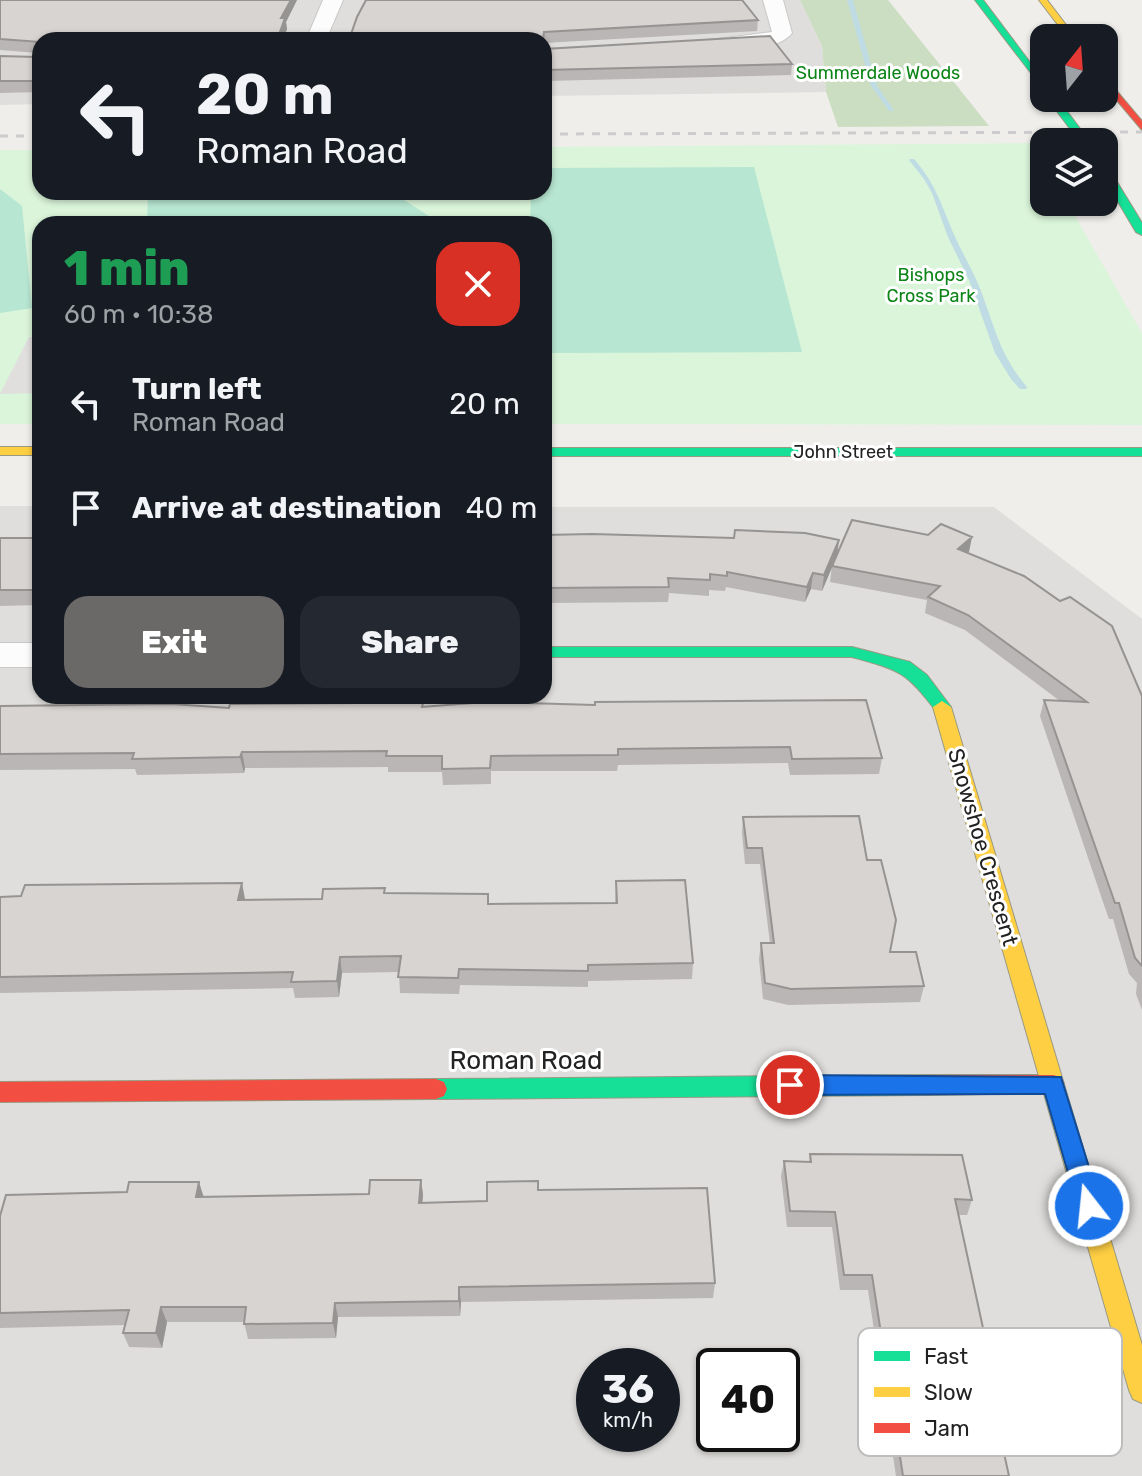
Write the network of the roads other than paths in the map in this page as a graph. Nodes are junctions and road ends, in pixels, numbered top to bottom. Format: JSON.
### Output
{"nodes":[{"id":1,"x":333,"y":0,"type":"edge"},
{"id":2,"x":773,"y":0,"type":"edge"},
{"id":3,"x":979,"y":0,"type":"edge"},
{"id":4,"x":1043,"y":0,"type":"edge"},
{"id":5,"x":1061,"y":24,"type":"edge"},
{"id":6,"x":319,"y":32,"type":"edge"},
{"id":7,"x":692,"y":45,"type":"edge"},
{"id":8,"x":1030,"y":68,"type":"edge"},
{"id":9,"x":1118,"y":97,"type":"edge"},
{"id":10,"x":1142,"y":127,"type":"edge"},
{"id":11,"x":1118,"y":192,"type":"edge"},
{"id":12,"x":1142,"y":232,"type":"edge"},
{"id":13,"x":0,"y":451,"type":"edge"},
{"id":14,"x":32,"y":451,"type":"edge"},
{"id":15,"x":552,"y":452,"type":"edge"},
{"id":16,"x":1142,"y":452,"type":"edge"},
{"id":17,"x":552,"y":652,"type":"edge"},
{"id":18,"x":0,"y":655,"type":"edge"},
{"id":19,"x":32,"y":655,"type":"edge"},
{"id":20,"x":1053,"y":1084,"type":"junction"},
{"id":21,"x":0,"y":1092,"type":"edge"},
{"id":22,"x":1142,"y":1390,"type":"edge"}],
"edges":[{"from":1,"to":6,"type":"street"},
{"from":2,"to":7,"type":"street"},
{"from":3,"to":8,"type":"main road"},
{"from":4,"to":5,"type":"main road"},
{"from":9,"to":10,"type":"main road"},
{"from":11,"to":12,"type":"main road"},
{"from":13,"to":14,"type":"main road"},
{"from":15,"to":16,"type":"main road","name":"John Street"},
{"from":17,"to":20,"type":"main road","name":"Snowshoe Crescent"},
{"from":18,"to":19,"type":"street"},
{"from":20,"to":21,"type":"main road","name":"Roman Road"},
{"from":20,"to":22,"type":"main road","name":"Snowshoe Crescent"}]}
